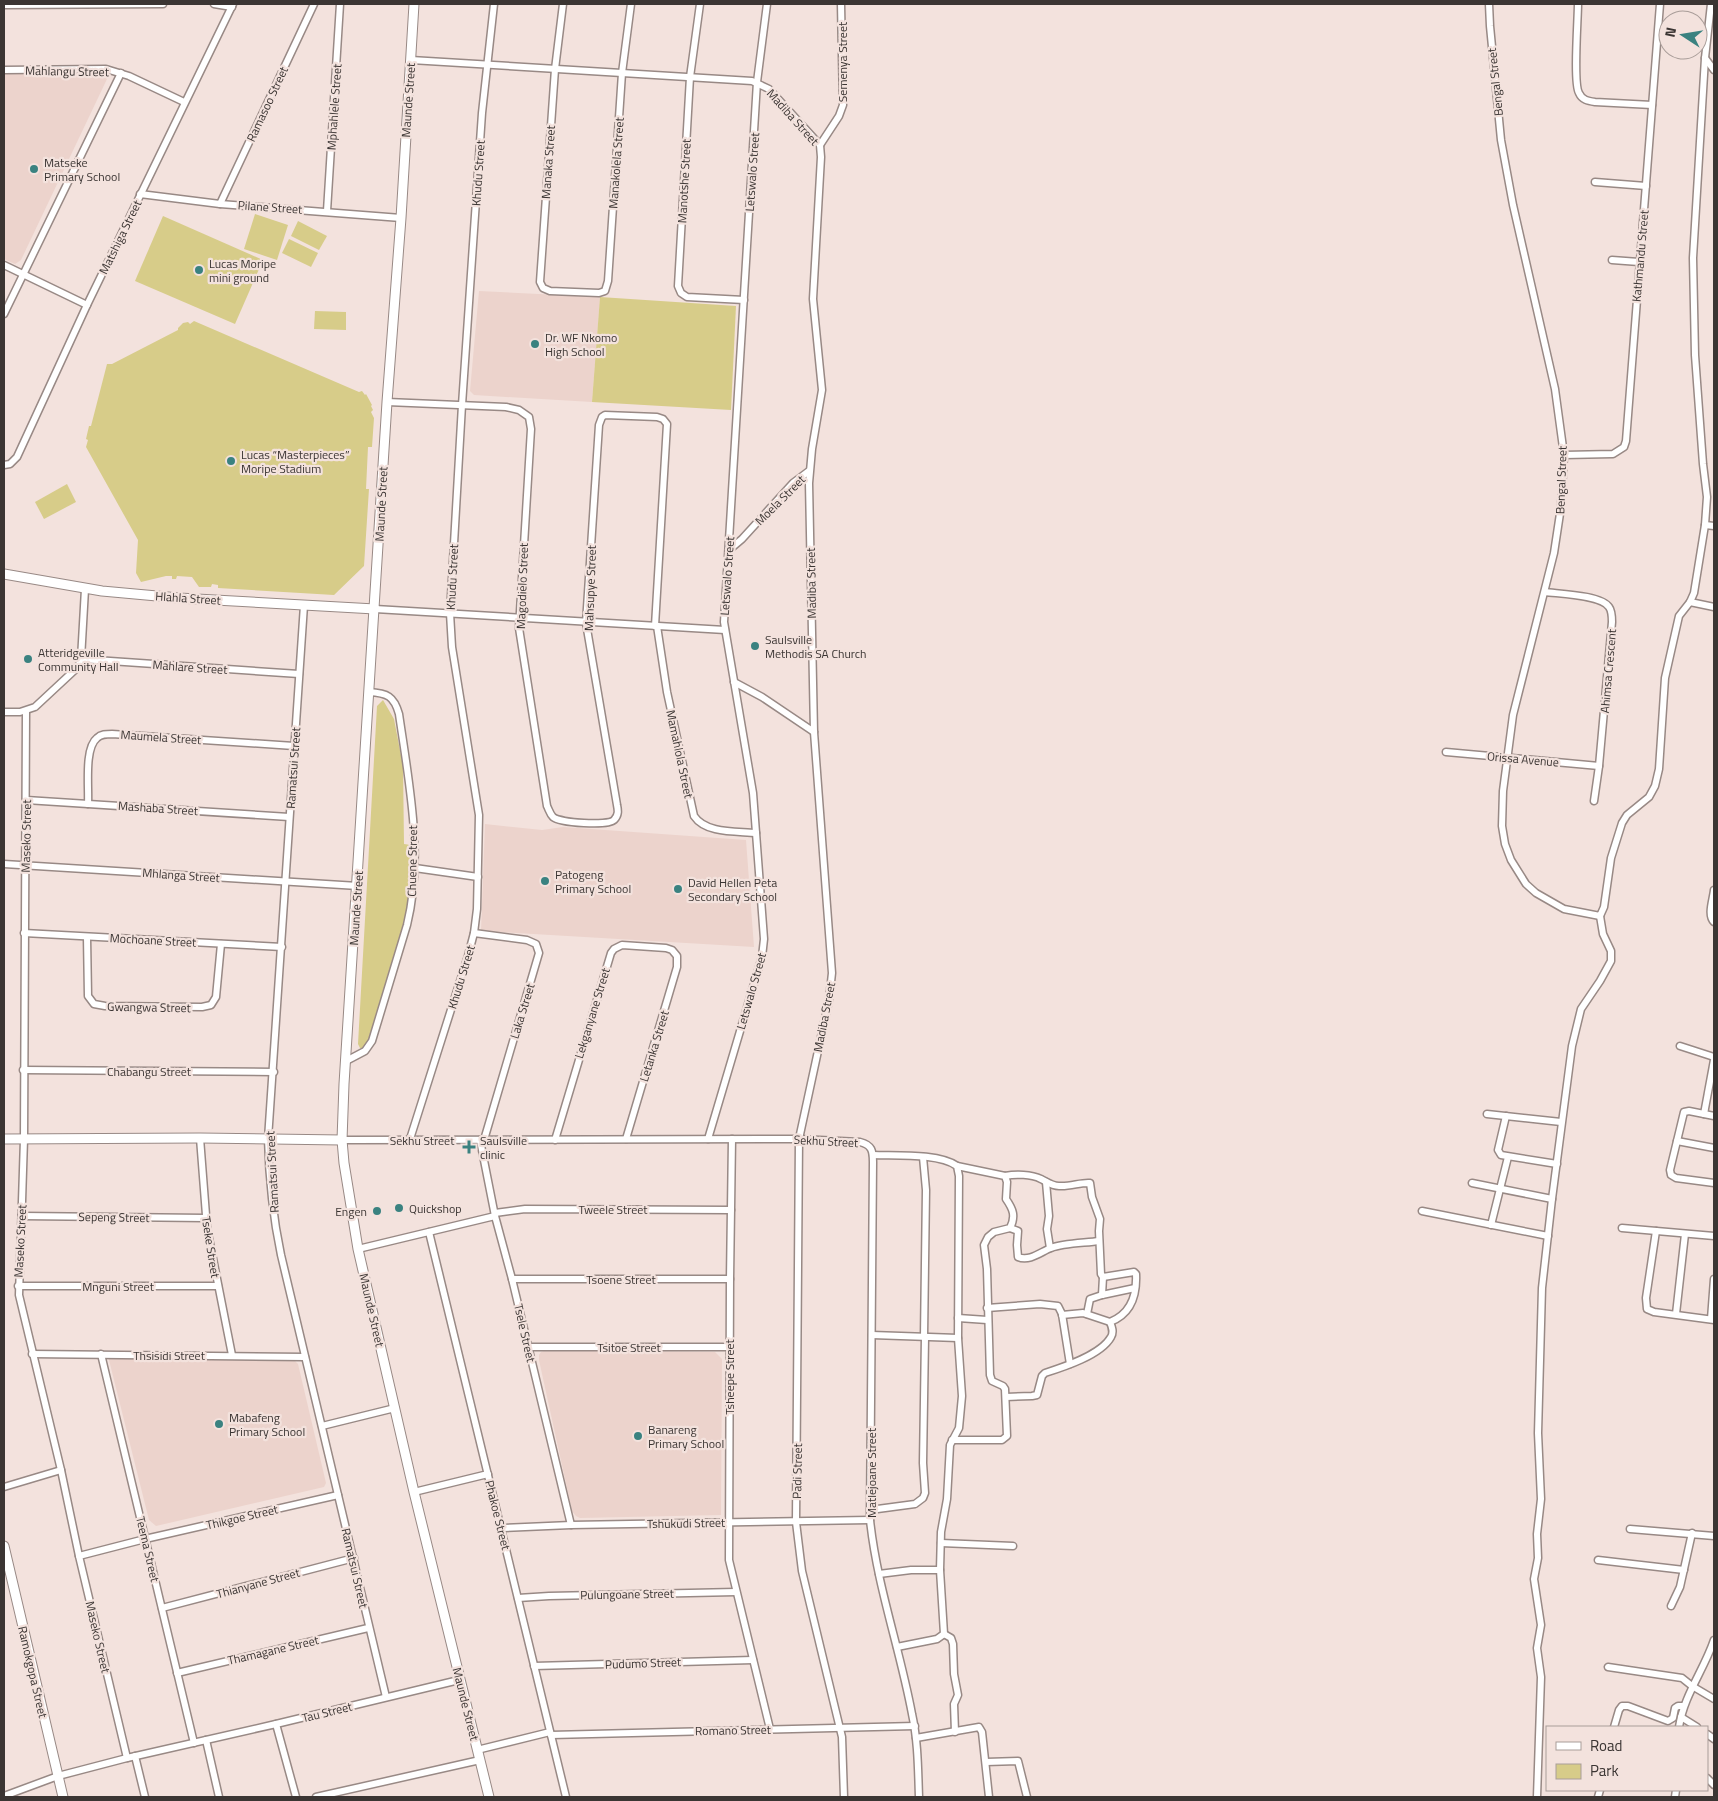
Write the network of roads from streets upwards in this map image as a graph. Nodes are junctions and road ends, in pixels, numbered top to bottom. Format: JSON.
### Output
{"nodes":[{"id":1,"x":163,"y":4,"type":"edge"},
{"id":2,"x":214,"y":4,"type":"edge"},
{"id":3,"x":314,"y":4,"type":"edge"},
{"id":4,"x":340,"y":4,"type":"edge"},
{"id":5,"x":414,"y":4,"type":"edge"},
{"id":6,"x":494,"y":4,"type":"edge"},
{"id":7,"x":563,"y":4,"type":"edge"},
{"id":8,"x":631,"y":4,"type":"edge"},
{"id":9,"x":700,"y":4,"type":"edge"},
{"id":10,"x":767,"y":4,"type":"edge"},
{"id":11,"x":842,"y":4,"type":"edge"},
{"id":12,"x":1489,"y":4,"type":"edge"},
{"id":13,"x":1578,"y":4,"type":"edge"},
{"id":14,"x":1660,"y":4,"type":"edge"},
{"id":15,"x":1711,"y":4,"type":"edge"},
{"id":16,"x":4,"y":5,"type":"edge"},
{"id":17,"x":232,"y":5,"type":"edge"},
{"id":18,"x":1708,"y":31,"type":"edge"},
{"id":19,"x":411,"y":60,"type":"junction"},
{"id":20,"x":1705,"y":60,"type":"edge"},
{"id":21,"x":487,"y":64,"type":"junction"},
{"id":22,"x":555,"y":69,"type":"junction"},
{"id":23,"x":4,"y":70,"type":"edge"},
{"id":24,"x":121,"y":73,"type":"junction"},
{"id":25,"x":622,"y":73,"type":"junction"},
{"id":26,"x":690,"y":77,"type":"junction"},
{"id":27,"x":757,"y":82,"type":"junction"},
{"id":28,"x":184,"y":102,"type":"junction"},
{"id":29,"x":1652,"y":104,"type":"junction"},
{"id":30,"x":820,"y":145,"type":"junction"},
{"id":31,"x":1595,"y":182,"type":"dead end"},
{"id":32,"x":1646,"y":186,"type":"junction"},
{"id":33,"x":140,"y":194,"type":"junction"},
{"id":34,"x":220,"y":204,"type":"junction"},
{"id":35,"x":327,"y":211,"type":"junction"},
{"id":36,"x":401,"y":218,"type":"junction"},
{"id":37,"x":1612,"y":260,"type":"dead end"},
{"id":38,"x":1639,"y":262,"type":"junction"},
{"id":39,"x":4,"y":265,"type":"edge"},
{"id":40,"x":22,"y":274,"type":"junction"},
{"id":41,"x":574,"y":292,"type":"joint"},
{"id":42,"x":744,"y":300,"type":"junction"},
{"id":43,"x":87,"y":305,"type":"junction"},
{"id":44,"x":4,"y":314,"type":"edge"},
{"id":45,"x":387,"y":402,"type":"junction"},
{"id":46,"x":462,"y":405,"type":"junction"},
{"id":47,"x":634,"y":416,"type":"joint"},
{"id":48,"x":1564,"y":455,"type":"junction"},
{"id":49,"x":4,"y":465,"type":"edge"},
{"id":50,"x":809,"y":471,"type":"junction"},
{"id":51,"x":1711,"y":497,"type":"edge"},
{"id":52,"x":1705,"y":525,"type":"junction"},
{"id":53,"x":1714,"y":526,"type":"edge"},
{"id":54,"x":730,"y":550,"type":"junction"},
{"id":55,"x":4,"y":574,"type":"edge"},
{"id":56,"x":85,"y":588,"type":"junction"},
{"id":57,"x":1545,"y":592,"type":"junction"},
{"id":58,"x":1690,"y":602,"type":"junction"},
{"id":59,"x":304,"y":605,"type":"junction"},
{"id":60,"x":1714,"y":607,"type":"edge"},
{"id":61,"x":375,"y":609,"type":"junction"},
{"id":62,"x":450,"y":613,"type":"junction"},
{"id":63,"x":518,"y":617,"type":"junction"},
{"id":64,"x":586,"y":623,"type":"junction"},
{"id":65,"x":656,"y":626,"type":"junction"},
{"id":66,"x":725,"y":630,"type":"junction"},
{"id":67,"x":82,"y":659,"type":"junction"},
{"id":68,"x":299,"y":674,"type":"junction"},
{"id":69,"x":734,"y":682,"type":"junction"},
{"id":70,"x":369,"y":692,"type":"junction"},
{"id":71,"x":26,"y":711,"type":"junction"},
{"id":72,"x":4,"y":712,"type":"edge"},
{"id":73,"x":814,"y":732,"type":"junction"},
{"id":74,"x":294,"y":746,"type":"junction"},
{"id":75,"x":1446,"y":752,"type":"dead end"},
{"id":76,"x":1507,"y":757,"type":"junction"},
{"id":77,"x":1599,"y":766,"type":"junction"},
{"id":78,"x":26,"y":800,"type":"junction"},
{"id":79,"x":1594,"y":801,"type":"dead end"},
{"id":80,"x":88,"y":804,"type":"junction"},
{"id":81,"x":289,"y":817,"type":"junction"},
{"id":82,"x":586,"y":822,"type":"joint"},
{"id":83,"x":756,"y":833,"type":"junction"},
{"id":84,"x":4,"y":864,"type":"edge"},
{"id":85,"x":25,"y":865,"type":"junction"},
{"id":86,"x":415,"y":868,"type":"junction"},
{"id":87,"x":478,"y":877,"type":"junction"},
{"id":88,"x":287,"y":882,"type":"junction"},
{"id":89,"x":358,"y":886,"type":"junction"},
{"id":90,"x":1714,"y":890,"type":"edge"},
{"id":91,"x":1600,"y":916,"type":"junction"},
{"id":92,"x":1714,"y":922,"type":"edge"},
{"id":93,"x":24,"y":933,"type":"junction"},
{"id":94,"x":474,"y":933,"type":"junction"},
{"id":95,"x":87,"y":937,"type":"junction"},
{"id":96,"x":221,"y":944,"type":"junction"},
{"id":97,"x":282,"y":947,"type":"junction"},
{"id":98,"x":675,"y":952,"type":"joint"},
{"id":99,"x":1680,"y":1046,"type":"dead end"},
{"id":100,"x":1714,"y":1058,"type":"edge"},
{"id":101,"x":346,"y":1061,"type":"junction"},
{"id":102,"x":23,"y":1070,"type":"junction"},
{"id":103,"x":274,"y":1072,"type":"junction"},
{"id":104,"x":1486,"y":1114,"type":"dead end"},
{"id":105,"x":1704,"y":1114,"type":"junction"},
{"id":106,"x":1506,"y":1116,"type":"junction"},
{"id":107,"x":1714,"y":1116,"type":"edge"},
{"id":108,"x":1561,"y":1122,"type":"junction"},
{"id":109,"x":200,"y":1138,"type":"junction"},
{"id":110,"x":4,"y":1139,"type":"edge"},
{"id":111,"x":24,"y":1139,"type":"junction"},
{"id":112,"x":410,"y":1139,"type":"junction"},
{"id":113,"x":626,"y":1139,"type":"junction"},
{"id":114,"x":708,"y":1139,"type":"junction"},
{"id":115,"x":732,"y":1139,"type":"junction"},
{"id":116,"x":800,"y":1139,"type":"junction"},
{"id":117,"x":268,"y":1140,"type":"junction"},
{"id":118,"x":342,"y":1140,"type":"junction"},
{"id":119,"x":482,"y":1140,"type":"junction"},
{"id":120,"x":555,"y":1140,"type":"junction"},
{"id":121,"x":1677,"y":1141,"type":"junction"},
{"id":122,"x":869,"y":1145,"type":"joint"},
{"id":123,"x":1714,"y":1148,"type":"edge"},
{"id":124,"x":873,"y":1155,"type":"junction"},
{"id":125,"x":923,"y":1157,"type":"junction"},
{"id":126,"x":1508,"y":1157,"type":"junction"},
{"id":127,"x":1557,"y":1164,"type":"junction"},
{"id":128,"x":956,"y":1166,"type":"junction"},
{"id":129,"x":1006,"y":1176,"type":"junction"},
{"id":130,"x":1046,"y":1182,"type":"junction"},
{"id":131,"x":1472,"y":1183,"type":"dead end"},
{"id":132,"x":1714,"y":1183,"type":"edge"},
{"id":133,"x":1500,"y":1188,"type":"junction"},
{"id":134,"x":1552,"y":1199,"type":"junction"},
{"id":135,"x":731,"y":1210,"type":"junction"},
{"id":136,"x":1422,"y":1211,"type":"dead end"},
{"id":137,"x":495,"y":1215,"type":"junction"},
{"id":138,"x":22,"y":1216,"type":"junction"},
{"id":139,"x":206,"y":1218,"type":"junction"},
{"id":140,"x":1491,"y":1225,"type":"junction"},
{"id":141,"x":1010,"y":1228,"type":"junction"},
{"id":142,"x":1622,"y":1228,"type":"dead end"},
{"id":143,"x":1656,"y":1231,"type":"junction"},
{"id":144,"x":430,"y":1232,"type":"junction"},
{"id":145,"x":1685,"y":1234,"type":"junction"},
{"id":146,"x":1548,"y":1236,"type":"junction"},
{"id":147,"x":1714,"y":1236,"type":"edge"},
{"id":148,"x":1099,"y":1241,"type":"junction"},
{"id":149,"x":1050,"y":1248,"type":"junction"},
{"id":150,"x":358,"y":1249,"type":"junction"},
{"id":151,"x":1103,"y":1277,"type":"junction"},
{"id":152,"x":512,"y":1279,"type":"junction"},
{"id":153,"x":730,"y":1279,"type":"junction"},
{"id":154,"x":1714,"y":1279,"type":"edge"},
{"id":155,"x":18,"y":1286,"type":"junction"},
{"id":156,"x":218,"y":1286,"type":"junction"},
{"id":157,"x":1135,"y":1288,"type":"junction"},
{"id":158,"x":1102,"y":1295,"type":"junction"},
{"id":159,"x":987,"y":1308,"type":"junction"},
{"id":160,"x":1087,"y":1314,"type":"junction"},
{"id":161,"x":1676,"y":1314,"type":"junction"},
{"id":162,"x":1062,"y":1315,"type":"junction"},
{"id":163,"x":958,"y":1318,"type":"junction"},
{"id":164,"x":987,"y":1320,"type":"junction"},
{"id":165,"x":1713,"y":1320,"type":"edge"},
{"id":166,"x":1110,"y":1322,"type":"junction"},
{"id":167,"x":872,"y":1335,"type":"junction"},
{"id":168,"x":925,"y":1337,"type":"junction"},
{"id":169,"x":958,"y":1338,"type":"junction"},
{"id":170,"x":730,"y":1347,"type":"junction"},
{"id":171,"x":528,"y":1348,"type":"junction"},
{"id":172,"x":32,"y":1354,"type":"junction"},
{"id":173,"x":101,"y":1354,"type":"junction"},
{"id":174,"x":232,"y":1355,"type":"junction"},
{"id":175,"x":305,"y":1357,"type":"junction"},
{"id":176,"x":1070,"y":1364,"type":"junction"},
{"id":177,"x":1006,"y":1397,"type":"junction"},
{"id":178,"x":395,"y":1408,"type":"junction"},
{"id":179,"x":322,"y":1426,"type":"junction"},
{"id":180,"x":952,"y":1440,"type":"junction"},
{"id":181,"x":61,"y":1470,"type":"junction"},
{"id":182,"x":488,"y":1474,"type":"junction"},
{"id":183,"x":4,"y":1487,"type":"edge"},
{"id":184,"x":414,"y":1492,"type":"junction"},
{"id":185,"x":338,"y":1495,"type":"junction"},
{"id":186,"x":870,"y":1510,"type":"junction"},
{"id":187,"x":870,"y":1520,"type":"junction"},
{"id":188,"x":728,"y":1522,"type":"junction"},
{"id":189,"x":796,"y":1522,"type":"junction"},
{"id":190,"x":570,"y":1525,"type":"junction"},
{"id":191,"x":502,"y":1528,"type":"junction"},
{"id":192,"x":1630,"y":1529,"type":"dead end"},
{"id":193,"x":1692,"y":1533,"type":"junction"},
{"id":194,"x":1714,"y":1536,"type":"edge"},
{"id":195,"x":145,"y":1539,"type":"junction"},
{"id":196,"x":941,"y":1543,"type":"junction"},
{"id":197,"x":4,"y":1546,"type":"edge"},
{"id":198,"x":1013,"y":1546,"type":"dead end"},
{"id":199,"x":79,"y":1556,"type":"junction"},
{"id":200,"x":354,"y":1558,"type":"junction"},
{"id":201,"x":5,"y":1559,"type":"edge"},
{"id":202,"x":1598,"y":1560,"type":"dead end"},
{"id":203,"x":940,"y":1570,"type":"junction"},
{"id":204,"x":1684,"y":1570,"type":"junction"},
{"id":205,"x":879,"y":1574,"type":"junction"},
{"id":206,"x":736,"y":1592,"type":"junction"},
{"id":207,"x":518,"y":1598,"type":"junction"},
{"id":208,"x":1671,"y":1606,"type":"dead end"},
{"id":209,"x":162,"y":1608,"type":"junction"},
{"id":210,"x":368,"y":1628,"type":"junction"},
{"id":211,"x":944,"y":1634,"type":"junction"},
{"id":212,"x":1714,"y":1640,"type":"edge"},
{"id":213,"x":897,"y":1647,"type":"junction"},
{"id":214,"x":752,"y":1660,"type":"junction"},
{"id":215,"x":1706,"y":1660,"type":"junction"},
{"id":216,"x":1714,"y":1664,"type":"edge"},
{"id":217,"x":534,"y":1666,"type":"junction"},
{"id":218,"x":1608,"y":1667,"type":"dead end"},
{"id":219,"x":177,"y":1673,"type":"junction"},
{"id":220,"x":459,"y":1680,"type":"junction"},
{"id":221,"x":1692,"y":1686,"type":"junction"},
{"id":222,"x":386,"y":1697,"type":"junction"},
{"id":223,"x":1714,"y":1699,"type":"edge"},
{"id":224,"x":1683,"y":1706,"type":"junction"},
{"id":225,"x":1681,"y":1717,"type":"junction"},
{"id":226,"x":276,"y":1724,"type":"junction"},
{"id":227,"x":915,"y":1726,"type":"junction"},
{"id":228,"x":1614,"y":1726,"type":"edge"},
{"id":229,"x":1679,"y":1726,"type":"edge"},
{"id":230,"x":1695,"y":1726,"type":"edge"},
{"id":231,"x":770,"y":1729,"type":"junction"},
{"id":232,"x":841,"y":1729,"type":"junction"},
{"id":233,"x":955,"y":1732,"type":"junction"},
{"id":234,"x":550,"y":1733,"type":"junction"},
{"id":235,"x":916,"y":1738,"type":"junction"},
{"id":236,"x":206,"y":1740,"type":"junction"},
{"id":237,"x":194,"y":1743,"type":"junction"},
{"id":238,"x":477,"y":1750,"type":"junction"},
{"id":239,"x":135,"y":1756,"type":"junction"},
{"id":240,"x":127,"y":1758,"type":"junction"},
{"id":241,"x":480,"y":1760,"type":"junction"},
{"id":242,"x":986,"y":1762,"type":"junction"},
{"id":243,"x":58,"y":1776,"type":"junction"},
{"id":244,"x":4,"y":1796,"type":"edge"},
{"id":245,"x":63,"y":1797,"type":"edge"},
{"id":246,"x":145,"y":1797,"type":"edge"},
{"id":247,"x":219,"y":1797,"type":"edge"},
{"id":248,"x":296,"y":1797,"type":"edge"},
{"id":249,"x":316,"y":1797,"type":"edge"},
{"id":250,"x":489,"y":1797,"type":"edge"},
{"id":251,"x":566,"y":1797,"type":"edge"},
{"id":252,"x":844,"y":1797,"type":"edge"},
{"id":253,"x":919,"y":1797,"type":"edge"},
{"id":254,"x":990,"y":1797,"type":"edge"},
{"id":255,"x":1027,"y":1797,"type":"edge"},
{"id":256,"x":1537,"y":1797,"type":"edge"}],
"edges":[{"from":1,"to":16,"type":"street"},
{"from":2,"to":17,"type":"street"},
{"from":3,"to":34,"type":"street","name":"Ramasoo Street"},
{"from":4,"to":35,"type":"street","name":"Mphahlele Street"},
{"from":5,"to":19,"type":"street","name":"Maunde Street"},
{"from":6,"to":21,"type":"street","name":"Khudu Street"},
{"from":7,"to":22,"type":"street","name":"Manaka Street"},
{"from":8,"to":25,"type":"street","name":"Manakolela Street"},
{"from":9,"to":26,"type":"street","name":"Manotshe Street"},
{"from":10,"to":27,"type":"street","name":"Letswalo Street"},
{"from":11,"to":30,"type":"street","name":"Semenya Street"},
{"from":12,"to":48,"type":"street","name":"Bengal Street"},
{"from":13,"to":29,"type":"street"},
{"from":14,"to":29,"type":"street","name":"Kathmandu Street"},
{"from":15,"to":18,"type":"street"},
{"from":17,"to":28,"type":"street","name":"Matshiga Street"},
{"from":19,"to":21,"type":"street"},
{"from":19,"to":36,"type":"street","name":"Maunde Street"},
{"from":20,"to":51,"type":"street"},
{"from":21,"to":22,"type":"street"},
{"from":21,"to":46,"type":"street","name":"Khudu Street"},
{"from":22,"to":25,"type":"street"},
{"from":22,"to":41,"type":"street","name":"Manaka Street"},
{"from":23,"to":24,"type":"street","name":"Mahlangu Street"},
{"from":24,"to":28,"type":"street","name":"Mahlangu Street"},
{"from":24,"to":40,"type":"street"},
{"from":25,"to":26,"type":"street"},
{"from":25,"to":41,"type":"street","name":"Manakolela Street"},
{"from":26,"to":27,"type":"street"},
{"from":26,"to":42,"type":"street","name":"Manotshe Street"},
{"from":27,"to":30,"type":"street","name":"Madiba Street"},
{"from":27,"to":42,"type":"street","name":"Letswalo Street"},
{"from":28,"to":33,"type":"street","name":"Matshiga Street"},
{"from":29,"to":32,"type":"street","name":"Kathmandu Street"},
{"from":30,"to":50,"type":"street","name":"Madiba Street"},
{"from":31,"to":32,"type":"street"},
{"from":32,"to":38,"type":"street","name":"Kathmandu Street"},
{"from":33,"to":34,"type":"street","name":"Pilane Street"},
{"from":33,"to":43,"type":"street","name":"Matshiga Street"},
{"from":34,"to":35,"type":"street","name":"Pilane Street"},
{"from":35,"to":36,"type":"street","name":"Pilane Street"},
{"from":36,"to":45,"type":"street","name":"Maunde Street"},
{"from":37,"to":38,"type":"street"},
{"from":38,"to":48,"type":"street","name":"Kathmandu Street"},
{"from":39,"to":40,"type":"street"},
{"from":40,"to":43,"type":"street"},
{"from":40,"to":44,"type":"street"},
{"from":42,"to":54,"type":"street","name":"Letswalo Street"},
{"from":43,"to":49,"type":"street","name":"Matshiga Street"},
{"from":45,"to":46,"type":"street","name":"Magodielo Street"},
{"from":45,"to":61,"type":"street","name":"Maunde Street"},
{"from":46,"to":62,"type":"street","name":"Khudu Street"},
{"from":46,"to":63,"type":"street","name":"Magodielo Street"},
{"from":47,"to":64,"type":"street","name":"Mahsupye Street"},
{"from":47,"to":65,"type":"street","name":"Mamahlola Street"},
{"from":48,"to":57,"type":"street","name":"Bengal Street"},
{"from":50,"to":54,"type":"street","name":"Moela Street"},
{"from":50,"to":73,"type":"street","name":"Madiba Street"},
{"from":51,"to":52,"type":"street"},
{"from":52,"to":53,"type":"street"},
{"from":52,"to":58,"type":"street"},
{"from":54,"to":66,"type":"street","name":"Letswalo Street"},
{"from":55,"to":56,"type":"street","name":"Hlahla Street"},
{"from":56,"to":59,"type":"street","name":"Hlahla Street"},
{"from":56,"to":67,"type":"street"},
{"from":57,"to":76,"type":"street","name":"Bengal Street"},
{"from":57,"to":77,"type":"street","name":"Ahimsa Crescent"},
{"from":58,"to":60,"type":"street"},
{"from":58,"to":91,"type":"street"},
{"from":59,"to":61,"type":"street","name":"Hlahla Street"},
{"from":59,"to":68,"type":"street","name":"Ramatsui Street"},
{"from":61,"to":62,"type":"street"},
{"from":61,"to":70,"type":"street","name":"Maunde Street"},
{"from":62,"to":63,"type":"street"},
{"from":62,"to":87,"type":"street","name":"Khudu Street"},
{"from":63,"to":64,"type":"street"},
{"from":63,"to":82,"type":"street","name":"Magodielo Street"},
{"from":64,"to":65,"type":"street"},
{"from":64,"to":82,"type":"street","name":"Mahsupye Street"},
{"from":65,"to":66,"type":"street"},
{"from":65,"to":83,"type":"street","name":"Mamahlola Street"},
{"from":66,"to":69,"type":"street","name":"Letswalo Street"},
{"from":67,"to":68,"type":"street","name":"Mahlare Street"},
{"from":67,"to":71,"type":"street"},
{"from":68,"to":74,"type":"street","name":"Ramatsui Street"},
{"from":69,"to":73,"type":"street"},
{"from":69,"to":83,"type":"street","name":"Letswalo Street"},
{"from":70,"to":86,"type":"street","name":"Chuene Street"},
{"from":70,"to":89,"type":"street","name":"Maunde Street"},
{"from":71,"to":72,"type":"street"},
{"from":71,"to":78,"type":"street","name":"Maseko Street"},
{"from":73,"to":116,"type":"street","name":"Madiba Street"},
{"from":74,"to":80,"type":"street","name":"Maumela Street"},
{"from":74,"to":81,"type":"street","name":"Ramatsui Street"},
{"from":75,"to":76,"type":"street","name":"Orissa Avenue"},
{"from":76,"to":77,"type":"street","name":"Orissa Avenue"},
{"from":76,"to":91,"type":"street","name":"Bengal Street"},
{"from":77,"to":79,"type":"street","name":"Ahimsa Crescent"},
{"from":78,"to":80,"type":"street","name":"Mashaba Street"},
{"from":78,"to":85,"type":"street","name":"Maseko Street"},
{"from":80,"to":81,"type":"street","name":"Mashaba Street"},
{"from":81,"to":88,"type":"street","name":"Ramatsui Street"},
{"from":83,"to":114,"type":"street","name":"Letswalo Street"},
{"from":84,"to":85,"type":"street","name":"Mhlanga Street"},
{"from":85,"to":88,"type":"street","name":"Mhlanga Street"},
{"from":85,"to":93,"type":"street","name":"Maseko Street"},
{"from":86,"to":87,"type":"street"},
{"from":86,"to":101,"type":"street","name":"Chuene Street"},
{"from":87,"to":94,"type":"street","name":"Khudu Street"},
{"from":88,"to":89,"type":"street","name":"Mhlanga Street"},
{"from":88,"to":97,"type":"street","name":"Ramatsui Street"},
{"from":89,"to":101,"type":"street","name":"Maunde Street"},
{"from":90,"to":92,"type":"street"},
{"from":91,"to":108,"type":"street"},
{"from":93,"to":95,"type":"street","name":"Mochoane Street"},
{"from":93,"to":102,"type":"street","name":"Maseko Street"},
{"from":94,"to":112,"type":"street","name":"Khudu Street"},
{"from":94,"to":119,"type":"street","name":"Laka Street"},
{"from":95,"to":96,"type":"street","name":"Mochoane Street"},
{"from":95,"to":96,"type":"street","name":"Gwangwa Street"},
{"from":96,"to":97,"type":"street","name":"Mochoane Street"},
{"from":97,"to":103,"type":"street","name":"Ramatsui Street"},
{"from":98,"to":113,"type":"street","name":"Letanka Street"},
{"from":98,"to":120,"type":"street","name":"Lekganyane Street"},
{"from":99,"to":100,"type":"street"},
{"from":100,"to":105,"type":"street"},
{"from":101,"to":118,"type":"street","name":"Maunde Street"},
{"from":102,"to":103,"type":"street","name":"Chabangu Street"},
{"from":102,"to":111,"type":"street","name":"Maseko Street"},
{"from":103,"to":117,"type":"street","name":"Ramatsui Street"},
{"from":104,"to":106,"type":"street"},
{"from":105,"to":107,"type":"street"},
{"from":105,"to":121,"type":"street"},
{"from":106,"to":108,"type":"street"},
{"from":106,"to":126,"type":"street"},
{"from":108,"to":127,"type":"street"},
{"from":109,"to":111,"type":"street","name":"Sekhu Street"},
{"from":109,"to":117,"type":"street","name":"Sekhu Street"},
{"from":109,"to":139,"type":"street","name":"Tseke Street"},
{"from":110,"to":111,"type":"street","name":"Sekhu Street"},
{"from":111,"to":138,"type":"street","name":"Maseko Street"},
{"from":112,"to":118,"type":"street","name":"Sekhu Street"},
{"from":112,"to":119,"type":"street","name":"Sekhu Street"},
{"from":113,"to":114,"type":"street","name":"Sekhu Street"},
{"from":113,"to":120,"type":"street","name":"Sekhu Street"},
{"from":114,"to":115,"type":"street","name":"Sekhu Street"},
{"from":115,"to":116,"type":"street","name":"Sekhu Street"},
{"from":115,"to":135,"type":"street","name":"Tsheepe Street"},
{"from":116,"to":122,"type":"street","name":"Sekhu Street"},
{"from":116,"to":189,"type":"street","name":"Padi Street"},
{"from":117,"to":118,"type":"street","name":"Sekhu Street"},
{"from":117,"to":175,"type":"street","name":"Ramatsui Street"},
{"from":118,"to":150,"type":"street","name":"Maunde Street"},
{"from":119,"to":120,"type":"street","name":"Sekhu Street"},
{"from":119,"to":137,"type":"street","name":"Tsele Street"},
{"from":121,"to":123,"type":"street"},
{"from":121,"to":132,"type":"street"},
{"from":122,"to":124,"type":"street","name":"Matlejoane Street"},
{"from":124,"to":125,"type":"street"},
{"from":124,"to":167,"type":"street","name":"Matlejoane Street"},
{"from":125,"to":128,"type":"street"},
{"from":125,"to":168,"type":"street"},
{"from":126,"to":127,"type":"street"},
{"from":126,"to":133,"type":"street"},
{"from":127,"to":134,"type":"street"},
{"from":128,"to":129,"type":"street"},
{"from":128,"to":163,"type":"street"},
{"from":129,"to":130,"type":"street"},
{"from":129,"to":141,"type":"street"},
{"from":130,"to":148,"type":"street"},
{"from":130,"to":149,"type":"street"},
{"from":131,"to":133,"type":"street"},
{"from":133,"to":134,"type":"street"},
{"from":133,"to":140,"type":"street"},
{"from":134,"to":146,"type":"street"},
{"from":135,"to":137,"type":"street","name":"Tweele Street"},
{"from":135,"to":153,"type":"street","name":"Tsheepe Street"},
{"from":136,"to":140,"type":"street"},
{"from":137,"to":144,"type":"street","name":"Tweele Street"},
{"from":137,"to":152,"type":"street","name":"Tsele Street"},
{"from":138,"to":139,"type":"street","name":"Sepeng Street"},
{"from":138,"to":155,"type":"street","name":"Maseko Street"},
{"from":139,"to":156,"type":"street","name":"Tseke Street"},
{"from":140,"to":146,"type":"street"},
{"from":141,"to":149,"type":"street"},
{"from":141,"to":159,"type":"street"},
{"from":142,"to":143,"type":"street"},
{"from":143,"to":145,"type":"street"},
{"from":143,"to":161,"type":"street"},
{"from":144,"to":150,"type":"street","name":"Tweele Street"},
{"from":144,"to":182,"type":"street","name":"Phakoe Street"},
{"from":145,"to":147,"type":"street"},
{"from":145,"to":161,"type":"street"},
{"from":146,"to":256,"type":"street"},
{"from":148,"to":149,"type":"street"},
{"from":148,"to":151,"type":"street"},
{"from":150,"to":178,"type":"street","name":"Maunde Street"},
{"from":151,"to":157,"type":"street"},
{"from":151,"to":158,"type":"street"},
{"from":152,"to":153,"type":"street","name":"Tsoene Street"},
{"from":152,"to":171,"type":"street","name":"Tsele Street"},
{"from":153,"to":170,"type":"street","name":"Tsheepe Street"},
{"from":154,"to":165,"type":"street"},
{"from":155,"to":156,"type":"street","name":"Mnguni Street"},
{"from":155,"to":172,"type":"street","name":"Maseko Street"},
{"from":156,"to":174,"type":"street","name":"Tseke Street"},
{"from":157,"to":158,"type":"street"},
{"from":157,"to":166,"type":"street"},
{"from":158,"to":160,"type":"street"},
{"from":159,"to":162,"type":"street"},
{"from":159,"to":164,"type":"street"},
{"from":160,"to":162,"type":"street"},
{"from":160,"to":166,"type":"street"},
{"from":161,"to":165,"type":"street"},
{"from":162,"to":176,"type":"street"},
{"from":163,"to":164,"type":"street"},
{"from":163,"to":169,"type":"street"},
{"from":164,"to":177,"type":"street"},
{"from":166,"to":176,"type":"street"},
{"from":167,"to":168,"type":"street"},
{"from":167,"to":186,"type":"street","name":"Matlejoane Street"},
{"from":168,"to":169,"type":"street"},
{"from":168,"to":186,"type":"street"},
{"from":169,"to":180,"type":"street"},
{"from":170,"to":171,"type":"street","name":"Tsitoe Street"},
{"from":170,"to":188,"type":"street","name":"Tsheepe Street"},
{"from":171,"to":190,"type":"street","name":"Tsele Street"},
{"from":172,"to":173,"type":"street","name":"Thsisidi Street"},
{"from":172,"to":181,"type":"street","name":"Maseko Street"},
{"from":173,"to":174,"type":"street","name":"Thsisidi Street"},
{"from":173,"to":195,"type":"street","name":"Teema Street"},
{"from":174,"to":175,"type":"street","name":"Thsisidi Street"},
{"from":175,"to":179,"type":"street","name":"Ramatsui Street"},
{"from":176,"to":177,"type":"street"},
{"from":177,"to":180,"type":"street"},
{"from":178,"to":179,"type":"street"},
{"from":178,"to":184,"type":"street","name":"Maunde Street"},
{"from":179,"to":185,"type":"street","name":"Ramatsui Street"},
{"from":180,"to":196,"type":"street"},
{"from":181,"to":183,"type":"street"},
{"from":181,"to":199,"type":"street","name":"Maseko Street"},
{"from":182,"to":184,"type":"street"},
{"from":182,"to":191,"type":"street","name":"Phakoe Street"},
{"from":184,"to":220,"type":"street","name":"Maunde Street"},
{"from":185,"to":195,"type":"street","name":"Thikgoe Street"},
{"from":185,"to":200,"type":"street","name":"Ramatsui Street"},
{"from":186,"to":187,"type":"street","name":"Matlejoane Street"},
{"from":187,"to":189,"type":"street","name":"Tshukudi Street"},
{"from":187,"to":205,"type":"street","name":"Matlejoane Street"},
{"from":188,"to":189,"type":"street","name":"Tshukudi Street"},
{"from":188,"to":190,"type":"street","name":"Tshukudi Street"},
{"from":188,"to":206,"type":"street","name":"Tsheepe Street"},
{"from":189,"to":232,"type":"street","name":"Padi Street"},
{"from":190,"to":191,"type":"street","name":"Tshukudi Street"},
{"from":191,"to":207,"type":"street","name":"Phakoe Street"},
{"from":192,"to":193,"type":"street"},
{"from":193,"to":194,"type":"street"},
{"from":193,"to":204,"type":"street"},
{"from":195,"to":199,"type":"street","name":"Thikgoe Street"},
{"from":195,"to":209,"type":"street","name":"Teema Street"},
{"from":196,"to":198,"type":"street"},
{"from":196,"to":203,"type":"street"},
{"from":197,"to":201,"type":"street","name":"Ramokgopa Street"},
{"from":199,"to":240,"type":"street","name":"Maseko Street"},
{"from":200,"to":209,"type":"street","name":"Thianyane Street"},
{"from":200,"to":210,"type":"street","name":"Ramatsui Street"},
{"from":201,"to":243,"type":"street","name":"Ramokgopa Street"},
{"from":202,"to":204,"type":"street"},
{"from":203,"to":205,"type":"street"},
{"from":203,"to":211,"type":"street"},
{"from":204,"to":208,"type":"street"},
{"from":205,"to":213,"type":"street","name":"Matlejoane Street"},
{"from":206,"to":207,"type":"street","name":"Pulungoane Street"},
{"from":206,"to":214,"type":"street","name":"Tsheepe Street"},
{"from":207,"to":217,"type":"street","name":"Phakoe Street"},
{"from":209,"to":219,"type":"street","name":"Teema Street"},
{"from":210,"to":219,"type":"street","name":"Thamagane Street"},
{"from":210,"to":222,"type":"street","name":"Ramatsui Street"},
{"from":211,"to":213,"type":"street"},
{"from":211,"to":233,"type":"street"},
{"from":212,"to":215,"type":"street"},
{"from":213,"to":227,"type":"street","name":"Matlejoane Street"},
{"from":214,"to":217,"type":"street","name":"Pudumo Street"},
{"from":214,"to":231,"type":"street","name":"Tsheepe Street"},
{"from":215,"to":216,"type":"street"},
{"from":215,"to":221,"type":"street"},
{"from":217,"to":234,"type":"street","name":"Phakoe Street"},
{"from":218,"to":221,"type":"street"},
{"from":219,"to":237,"type":"street","name":"Teema Street"},
{"from":220,"to":222,"type":"street","name":"Tau Street"},
{"from":220,"to":238,"type":"street","name":"Maunde Street"},
{"from":221,"to":223,"type":"street"},
{"from":221,"to":224,"type":"street"},
{"from":222,"to":226,"type":"street","name":"Tau Street"},
{"from":224,"to":225,"type":"street"},
{"from":224,"to":228,"type":"street"},
{"from":225,"to":229,"type":"street"},
{"from":225,"to":230,"type":"street"},
{"from":226,"to":236,"type":"street","name":"Tau Street"},
{"from":226,"to":248,"type":"street"},
{"from":227,"to":232,"type":"street","name":"Romano Street"},
{"from":227,"to":235,"type":"street","name":"Matlejoane Street"},
{"from":231,"to":232,"type":"street","name":"Romano Street"},
{"from":231,"to":234,"type":"street","name":"Romano Street"},
{"from":232,"to":252,"type":"street","name":"Padi Street"},
{"from":233,"to":235,"type":"street"},
{"from":233,"to":242,"type":"street"},
{"from":234,"to":238,"type":"street","name":"Romano Street"},
{"from":234,"to":251,"type":"street","name":"Phakoe Street"},
{"from":235,"to":253,"type":"street","name":"Matlejoane Street"},
{"from":236,"to":237,"type":"street","name":"Tau Street"},
{"from":236,"to":247,"type":"street"},
{"from":237,"to":239,"type":"street","name":"Tau Street"},
{"from":238,"to":241,"type":"street","name":"Maunde Street"},
{"from":239,"to":240,"type":"street","name":"Tau Street"},
{"from":239,"to":246,"type":"street"},
{"from":240,"to":243,"type":"street","name":"Tau Street"},
{"from":241,"to":249,"type":"street"},
{"from":241,"to":250,"type":"street","name":"Maunde Street"},
{"from":242,"to":254,"type":"street"},
{"from":242,"to":255,"type":"street"},
{"from":243,"to":244,"type":"street","name":"Tau Street"},
{"from":243,"to":245,"type":"street","name":"Ramokgopa Street"}]}
